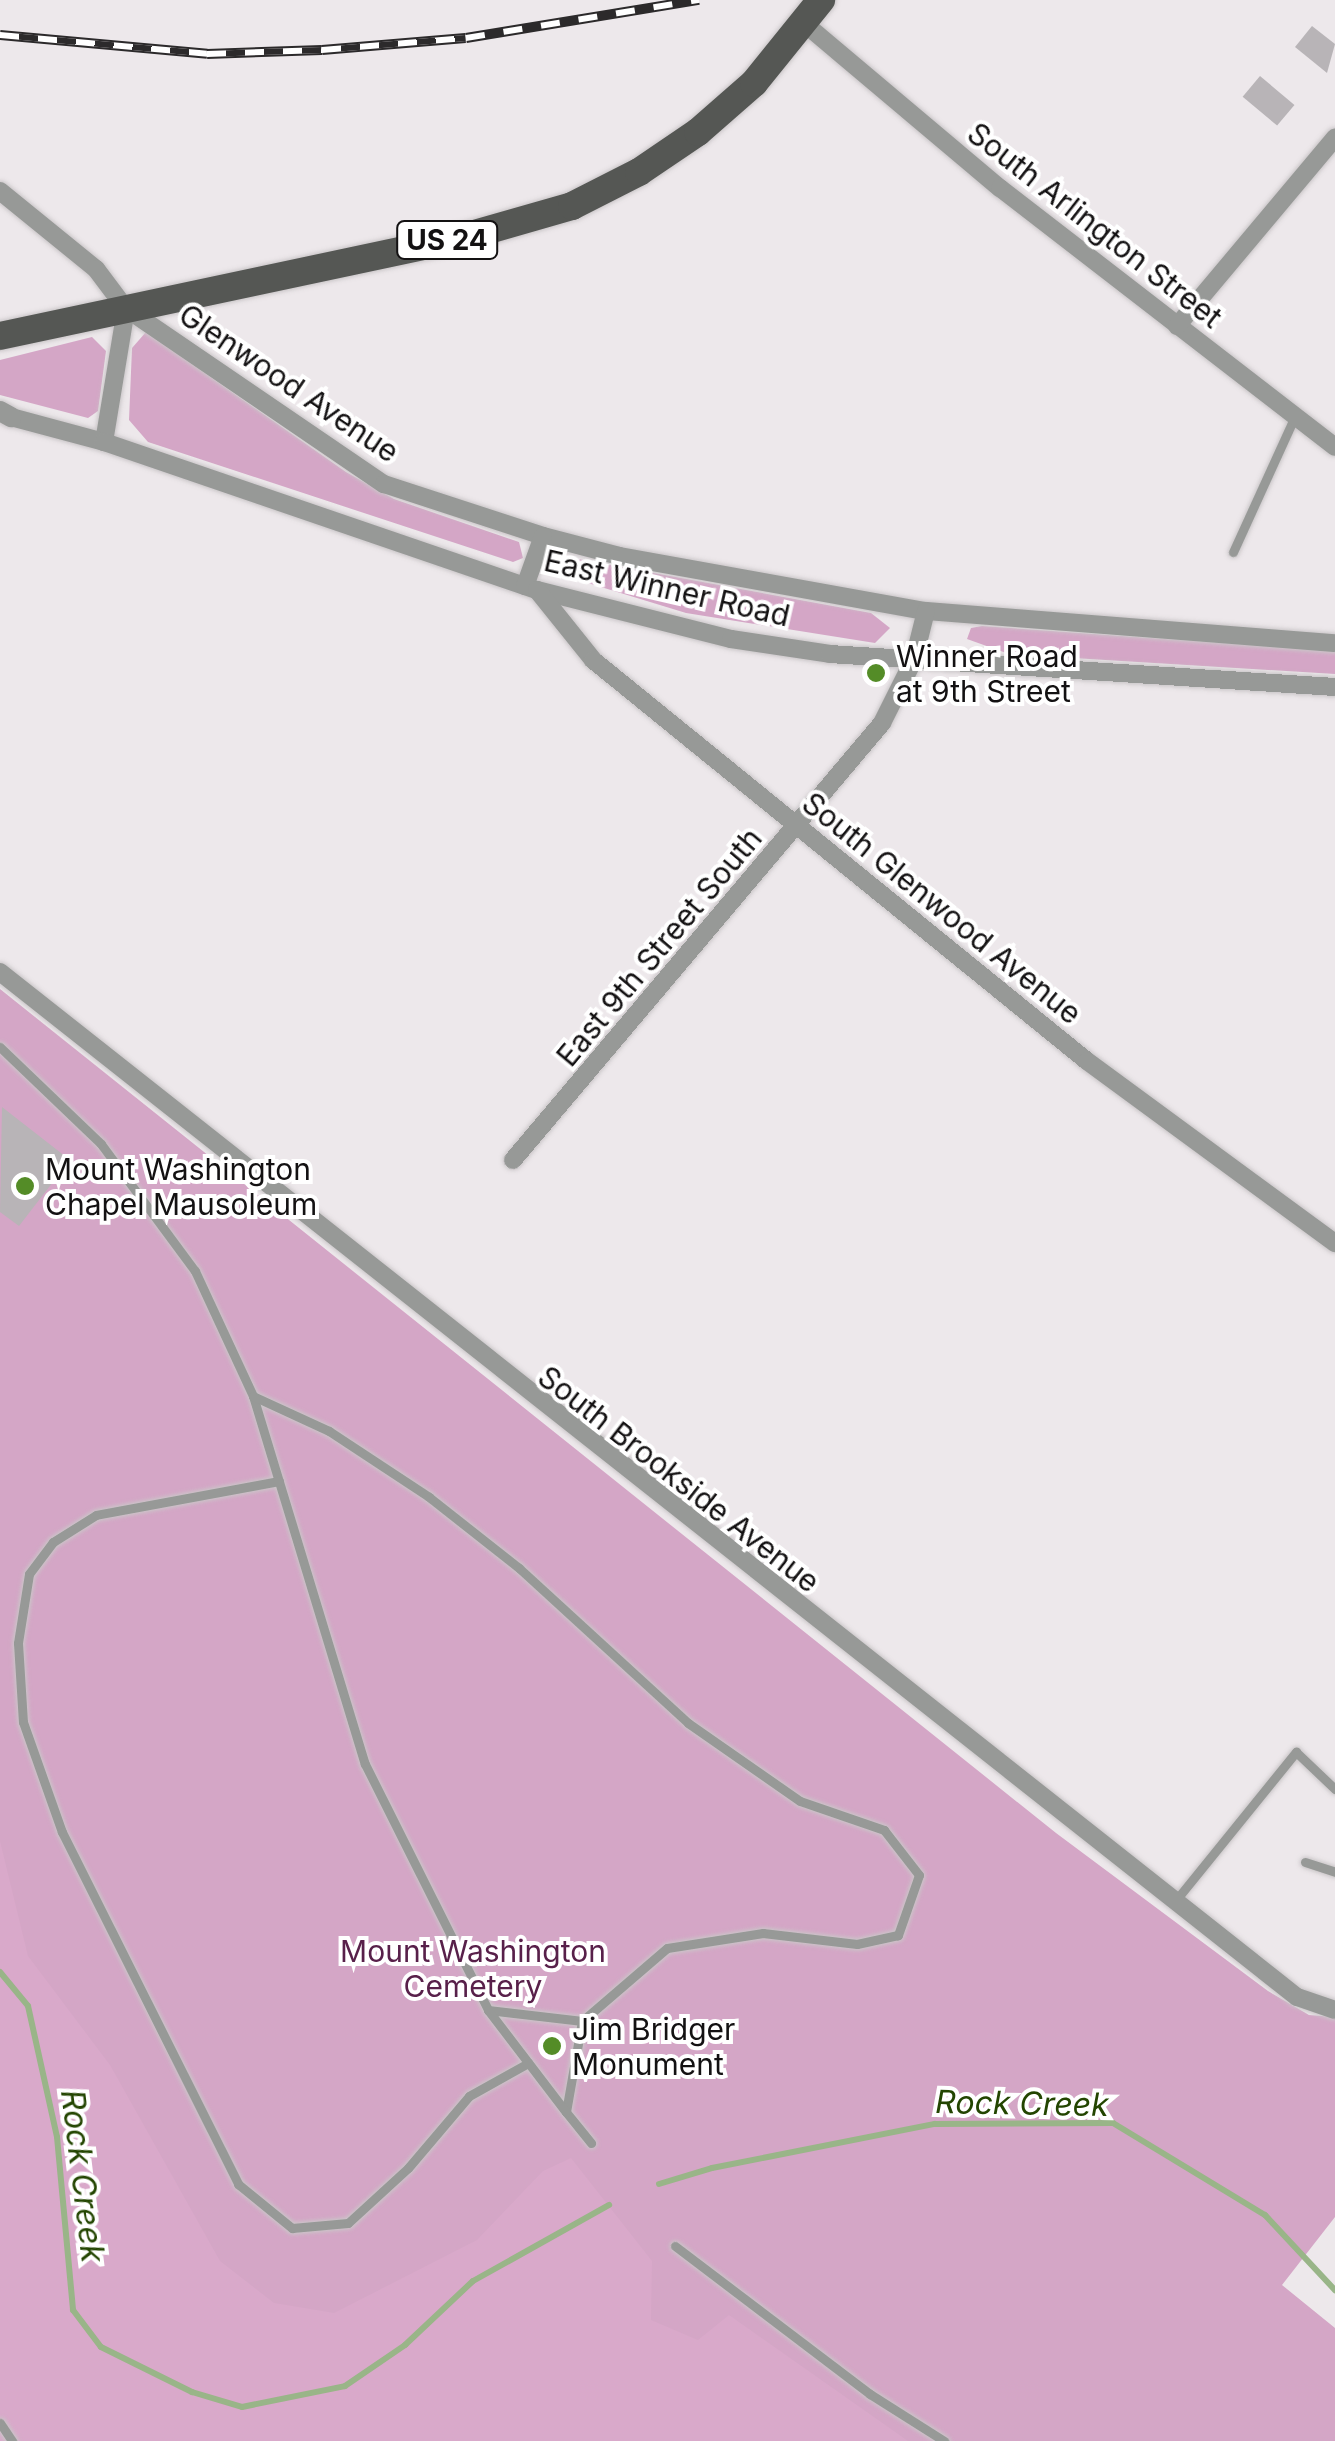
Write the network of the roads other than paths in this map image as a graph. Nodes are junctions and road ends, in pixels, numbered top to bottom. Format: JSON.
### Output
{"nodes":[{"id":1,"x":821,"y":0,"type":"edge"},
{"id":2,"x":816,"y":32,"type":"junction"},
{"id":3,"x":1335,"y":138,"type":"edge"},
{"id":4,"x":0,"y":191,"type":"edge"},
{"id":5,"x":126,"y":308,"type":"junction"},
{"id":6,"x":1178,"y":326,"type":"junction"},
{"id":7,"x":0,"y":336,"type":"edge"},
{"id":8,"x":4,"y":415,"type":"edge"},
{"id":9,"x":1295,"y":416,"type":"junction"},
{"id":10,"x":104,"y":442,"type":"junction"},
{"id":11,"x":1335,"y":447,"type":"edge"},
{"id":12,"x":543,"y":536,"type":"junction"},
{"id":13,"x":1233,"y":552,"type":"dead end"},
{"id":14,"x":531,"y":588,"type":"junction"},
{"id":15,"x":926,"y":611,"type":"junction"},
{"id":16,"x":1335,"y":643,"type":"edge"},
{"id":17,"x":914,"y":660,"type":"junction"},
{"id":18,"x":1335,"y":687,"type":"edge"},
{"id":19,"x":798,"y":826,"type":"junction"},
{"id":20,"x":0,"y":972,"type":"edge"},
{"id":21,"x":0,"y":1046,"type":"edge"},
{"id":22,"x":514,"y":1160,"type":"dead end"},
{"id":23,"x":1335,"y":1242,"type":"edge"},
{"id":24,"x":254,"y":1396,"type":"junction"},
{"id":25,"x":279,"y":1481,"type":"junction"},
{"id":26,"x":1335,"y":1789,"type":"edge"},
{"id":27,"x":1305,"y":1862,"type":"dead end"},
{"id":28,"x":1335,"y":1872,"type":"edge"},
{"id":29,"x":1174,"y":1902,"type":"junction"},
{"id":30,"x":488,"y":2010,"type":"junction"},
{"id":31,"x":1335,"y":2010,"type":"edge"},
{"id":32,"x":582,"y":2021,"type":"junction"},
{"id":33,"x":528,"y":2063,"type":"junction"},
{"id":34,"x":566,"y":2112,"type":"junction"},
{"id":35,"x":590,"y":2142,"type":"dead end"},
{"id":36,"x":675,"y":2246,"type":"dead end"},
{"id":37,"x":0,"y":2422,"type":"edge"},
{"id":38,"x":12,"y":2441,"type":"edge"},
{"id":39,"x":944,"y":2441,"type":"edge"}],
"edges":[{"from":1,"to":2,"type":"main road","number":"US 24"},
{"from":2,"to":5,"type":"main road","number":"US 24"},
{"from":2,"to":6,"type":"street","name":"South Arlington Street"},
{"from":3,"to":6,"type":"street"},
{"from":4,"to":5,"type":"street"},
{"from":5,"to":7,"type":"main road","number":"US 24"},
{"from":5,"to":10,"type":"street"},
{"from":5,"to":12,"type":"street","name":"Glenwood Avenue"},
{"from":6,"to":9,"type":"street","name":"South Arlington Street"},
{"from":8,"to":10,"type":"street","name":"East Winner Road"},
{"from":9,"to":11,"type":"street","name":"South Arlington Street"},
{"from":9,"to":13,"type":"lane"},
{"from":10,"to":14,"type":"street","name":"East Winner Road"},
{"from":12,"to":14,"type":"street"},
{"from":12,"to":15,"type":"street","name":"East Winner Road"},
{"from":14,"to":17,"type":"street","name":"East Winner Road"},
{"from":14,"to":19,"type":"street","name":"South Glenwood Avenue"},
{"from":15,"to":16,"type":"street","name":"East Winner Road"},
{"from":15,"to":17,"type":"street","name":"East 9th Street South"},
{"from":17,"to":18,"type":"street","name":"East Winner Road"},
{"from":17,"to":19,"type":"street","name":"East 9th Street South"},
{"from":19,"to":22,"type":"street","name":"East 9th Street South"},
{"from":19,"to":23,"type":"street","name":"South Glenwood Avenue"},
{"from":20,"to":29,"type":"street","name":"South Brookside Avenue"},
{"from":21,"to":24,"type":"lane"},
{"from":24,"to":25,"type":"lane"},
{"from":24,"to":32,"type":"lane"},
{"from":25,"to":30,"type":"lane"},
{"from":25,"to":33,"type":"lane"},
{"from":26,"to":29,"type":"lane"},
{"from":27,"to":28,"type":"lane"},
{"from":29,"to":31,"type":"street","name":"South Brookside Avenue"},
{"from":30,"to":32,"type":"lane"},
{"from":30,"to":33,"type":"lane"},
{"from":32,"to":34,"type":"lane"},
{"from":33,"to":34,"type":"lane"},
{"from":34,"to":35,"type":"lane"},
{"from":36,"to":39,"type":"lane"},
{"from":37,"to":38,"type":"lane"}]}
